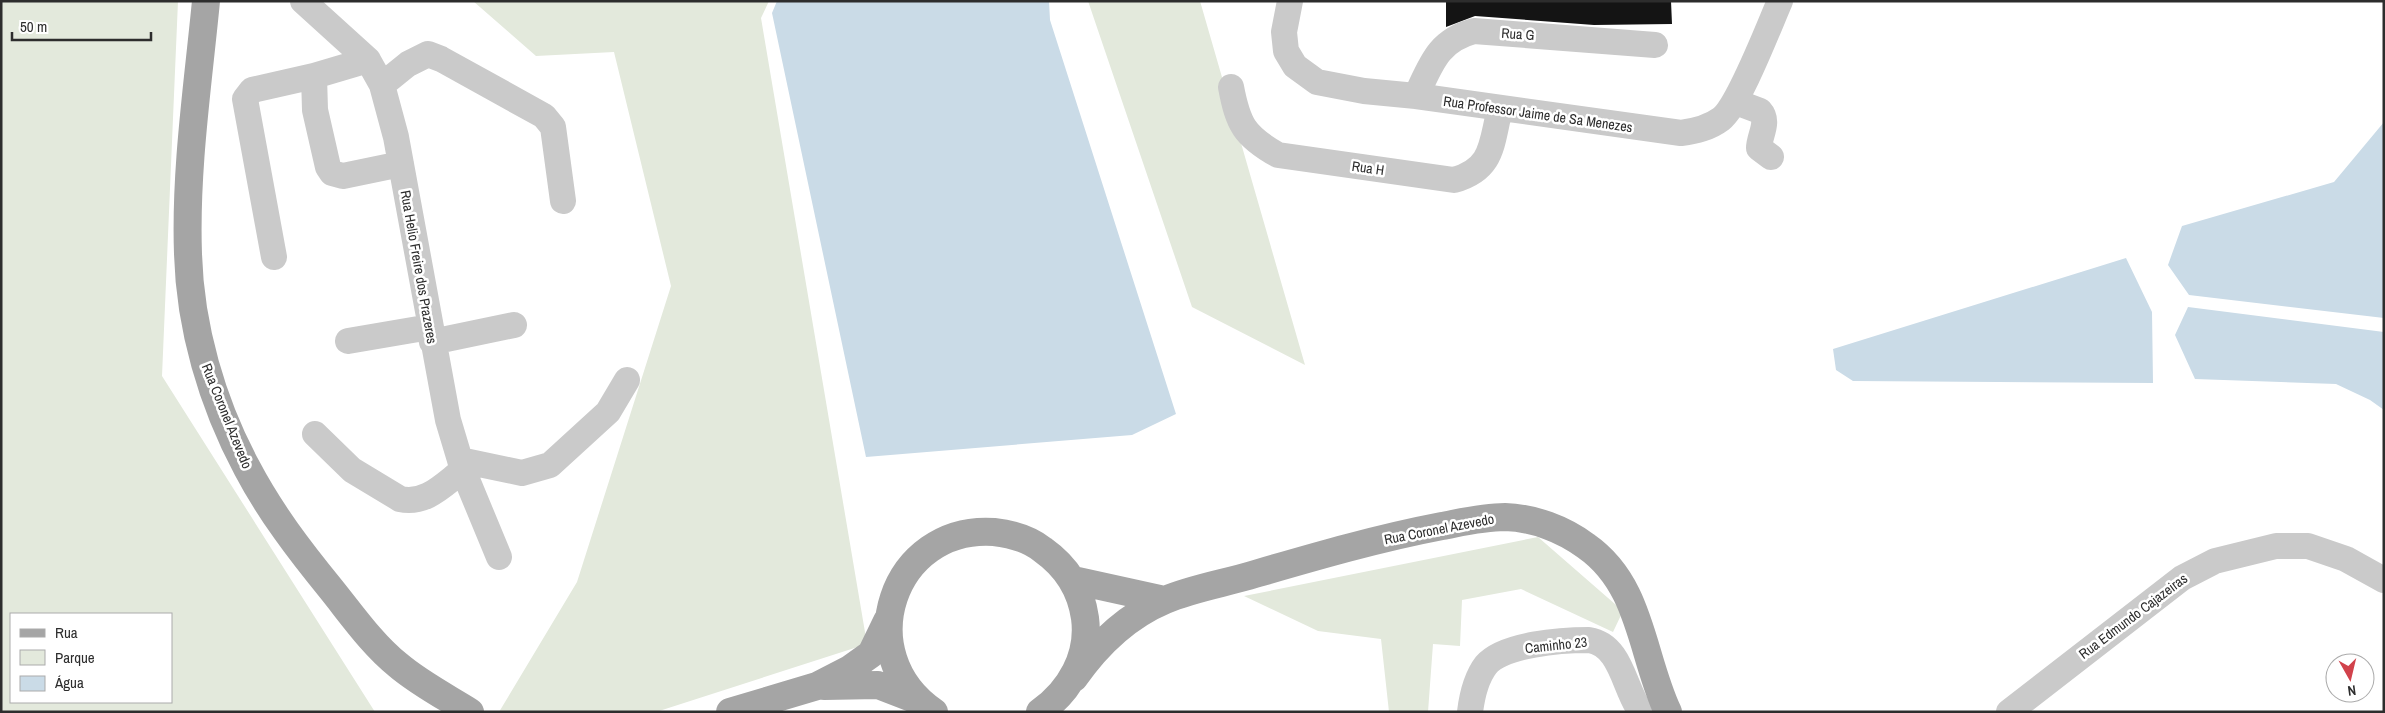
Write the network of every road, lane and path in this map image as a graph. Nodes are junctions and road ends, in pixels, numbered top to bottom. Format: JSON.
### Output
{"nodes":[{"id":1,"x":206,"y":1,"type":"edge"},
{"id":2,"x":303,"y":1,"type":"edge"},
{"id":3,"x":1290,"y":1,"type":"edge"},
{"id":4,"x":1780,"y":1,"type":"edge"},
{"id":5,"x":1655,"y":45,"type":"dead end"},
{"id":6,"x":368,"y":60,"type":"junction"},
{"id":7,"x":314,"y":76,"type":"junction"},
{"id":8,"x":382,"y":85,"type":"junction"},
{"id":9,"x":1231,"y":87,"type":"dead end"},
{"id":10,"x":1416,"y":96,"type":"junction"},
{"id":11,"x":1736,"y":102,"type":"junction"},
{"id":12,"x":1500,"y":109,"type":"junction"},
{"id":13,"x":1771,"y":157,"type":"dead end"},
{"id":14,"x":400,"y":164,"type":"junction"},
{"id":15,"x":563,"y":201,"type":"dead end"},
{"id":16,"x":274,"y":257,"type":"dead end"},
{"id":17,"x":514,"y":325,"type":"dead end"},
{"id":18,"x":431,"y":335,"type":"junction"},
{"id":19,"x":348,"y":341,"type":"dead end"},
{"id":20,"x":628,"y":380,"type":"dead end"},
{"id":21,"x":315,"y":434,"type":"dead end"},
{"id":22,"x":461,"y":465,"type":"junction"},
{"id":23,"x":499,"y":557,"type":"dead end"},
{"id":24,"x":1073,"y":580,"type":"junction"},
{"id":25,"x":2384,"y":580,"type":"edge"},
{"id":26,"x":1164,"y":600,"type":"junction"},
{"id":27,"x":888,"y":617,"type":"junction"},
{"id":28,"x":1074,"y":678,"type":"junction"},
{"id":29,"x":817,"y":686,"type":"junction"},
{"id":30,"x":926,"y":706,"type":"edge"},
{"id":31,"x":1048,"y":708,"type":"edge"},
{"id":32,"x":470,"y":712,"type":"edge"},
{"id":33,"x":730,"y":712,"type":"edge"},
{"id":34,"x":1470,"y":712,"type":"edge"},
{"id":35,"x":1641,"y":712,"type":"edge"},
{"id":36,"x":1668,"y":712,"type":"edge"},
{"id":37,"x":2009,"y":712,"type":"edge"}],
"edges":[{"from":1,"to":32,"type":"main road","name":"Rua Coronel Azevedo"},
{"from":2,"to":6,"type":"street","name":"Rua Helio Freire dos Prazeres"},
{"from":3,"to":10,"type":"street","name":"Rua Professor Jaime de Sa Menezes"},
{"from":4,"to":11,"type":"street","name":"Rua Professor Jaime de Sa Menezes"},
{"from":5,"to":10,"type":"street","name":"Rua G"},
{"from":6,"to":7,"type":"street"},
{"from":6,"to":8,"type":"street","name":"Rua Helio Freire dos Prazeres"},
{"from":7,"to":14,"type":"street"},
{"from":7,"to":16,"type":"street"},
{"from":8,"to":14,"type":"street","name":"Rua Helio Freire dos Prazeres"},
{"from":8,"to":15,"type":"street"},
{"from":9,"to":12,"type":"street","name":"Rua H"},
{"from":10,"to":12,"type":"street","name":"Rua Professor Jaime de Sa Menezes"},
{"from":11,"to":12,"type":"street","name":"Rua Professor Jaime de Sa Menezes"},
{"from":11,"to":13,"type":"street"},
{"from":14,"to":18,"type":"street","name":"Rua Helio Freire dos Prazeres"},
{"from":17,"to":18,"type":"street"},
{"from":18,"to":19,"type":"street"},
{"from":18,"to":22,"type":"street","name":"Rua Helio Freire dos Prazeres"},
{"from":20,"to":22,"type":"street"},
{"from":21,"to":22,"type":"street"},
{"from":22,"to":23,"type":"street","name":"Rua Helio Freire dos Prazeres"},
{"from":24,"to":26,"type":"main road"},
{"from":24,"to":27,"type":"main road"},
{"from":24,"to":28,"type":"main road"},
{"from":25,"to":37,"type":"street","name":"Rua Edmundo Cajazeiras"},
{"from":26,"to":28,"type":"main road"},
{"from":26,"to":36,"type":"main road","name":"Rua Coronel Azevedo"},
{"from":27,"to":29,"type":"main road"},
{"from":27,"to":30,"type":"main road"},
{"from":28,"to":31,"type":"main road"},
{"from":29,"to":30,"type":"main road"},
{"from":29,"to":33,"type":"main road"},
{"from":34,"to":35,"type":"street","name":"Caminho 23"}]}
